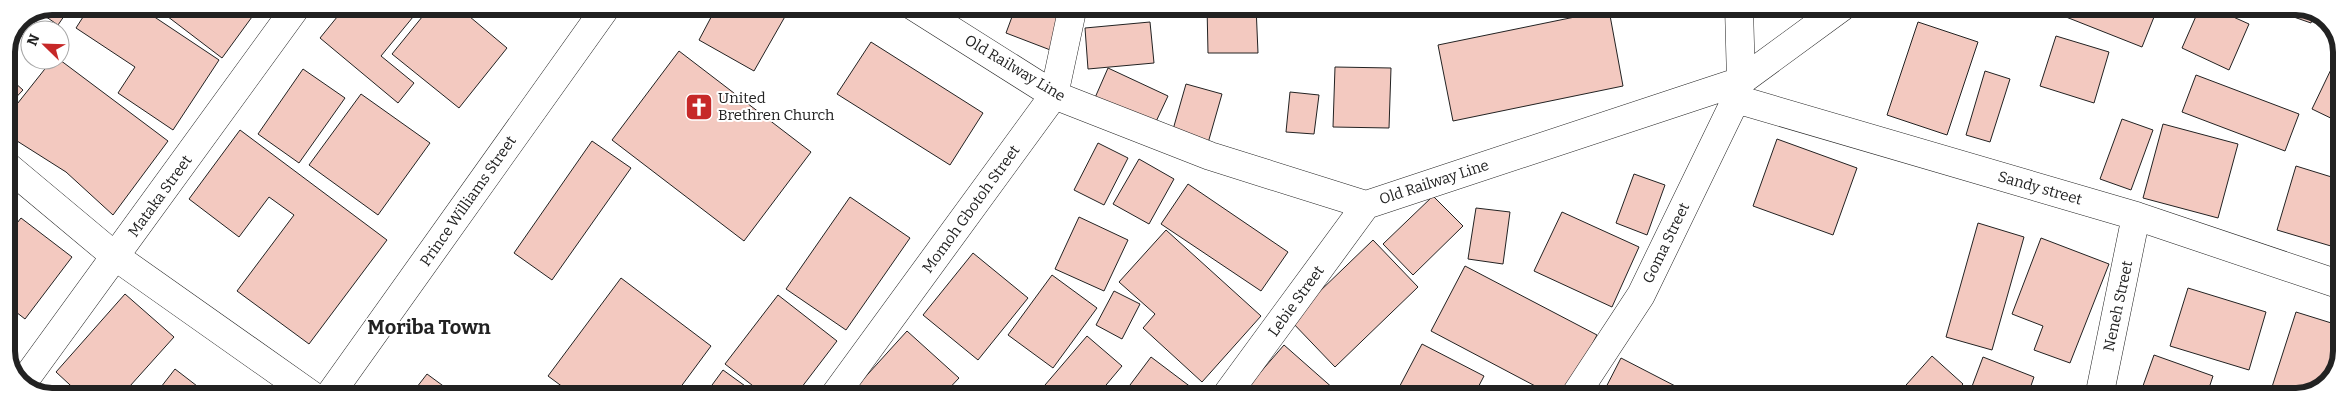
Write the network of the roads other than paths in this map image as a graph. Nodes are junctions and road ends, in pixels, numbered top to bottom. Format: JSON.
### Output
{"nodes":[{"id":1,"x":291,"y":15,"type":"edge"},
{"id":2,"x":601,"y":15,"type":"edge"},
{"id":3,"x":927,"y":15,"type":"edge"},
{"id":4,"x":1071,"y":15,"type":"edge"},
{"id":5,"x":1739,"y":15,"type":"edge"},
{"id":6,"x":1832,"y":15,"type":"edge"},
{"id":7,"x":1739,"y":90,"type":"junction"},
{"id":8,"x":1054,"y":95,"type":"junction"},
{"id":9,"x":15,"y":173,"type":"edge"},
{"id":10,"x":1366,"y":205,"type":"junction"},
{"id":11,"x":2136,"y":216,"type":"junction"},
{"id":12,"x":116,"y":257,"type":"junction"},
{"id":13,"x":2333,"y":283,"type":"edge"},
{"id":14,"x":27,"y":378,"type":"edge"},
{"id":15,"x":302,"y":388,"type":"edge"},
{"id":16,"x":335,"y":388,"type":"edge"},
{"id":17,"x":840,"y":388,"type":"edge"},
{"id":18,"x":1230,"y":388,"type":"edge"},
{"id":19,"x":1580,"y":388,"type":"edge"},
{"id":20,"x":2101,"y":388,"type":"edge"}],
"edges":[{"from":1,"to":12,"type":"street","name":"Mataka Street"},
{"from":2,"to":16,"type":"street","name":"Prince Williams Street"},
{"from":3,"to":8,"type":"street","name":"Old Railway Line"},
{"from":4,"to":8,"type":"street","name":"Momoh Gbotoh Street"},
{"from":5,"to":7,"type":"street"},
{"from":6,"to":7,"type":"street","name":"Old Railway Line"},
{"from":7,"to":10,"type":"street","name":"Old Railway Line"},
{"from":7,"to":11,"type":"street","name":"Sandy street"},
{"from":7,"to":19,"type":"street","name":"Goma Street"},
{"from":8,"to":10,"type":"street","name":"Old Railway Line"},
{"from":8,"to":17,"type":"street","name":"Momoh Gbotoh Street"},
{"from":9,"to":12,"type":"street"},
{"from":10,"to":18,"type":"street","name":"Lebie Street"},
{"from":11,"to":13,"type":"street","name":"Sandy street"},
{"from":11,"to":20,"type":"street","name":"Neneh Street"},
{"from":12,"to":14,"type":"street","name":"Mataka Street"},
{"from":12,"to":15,"type":"street"}]}
